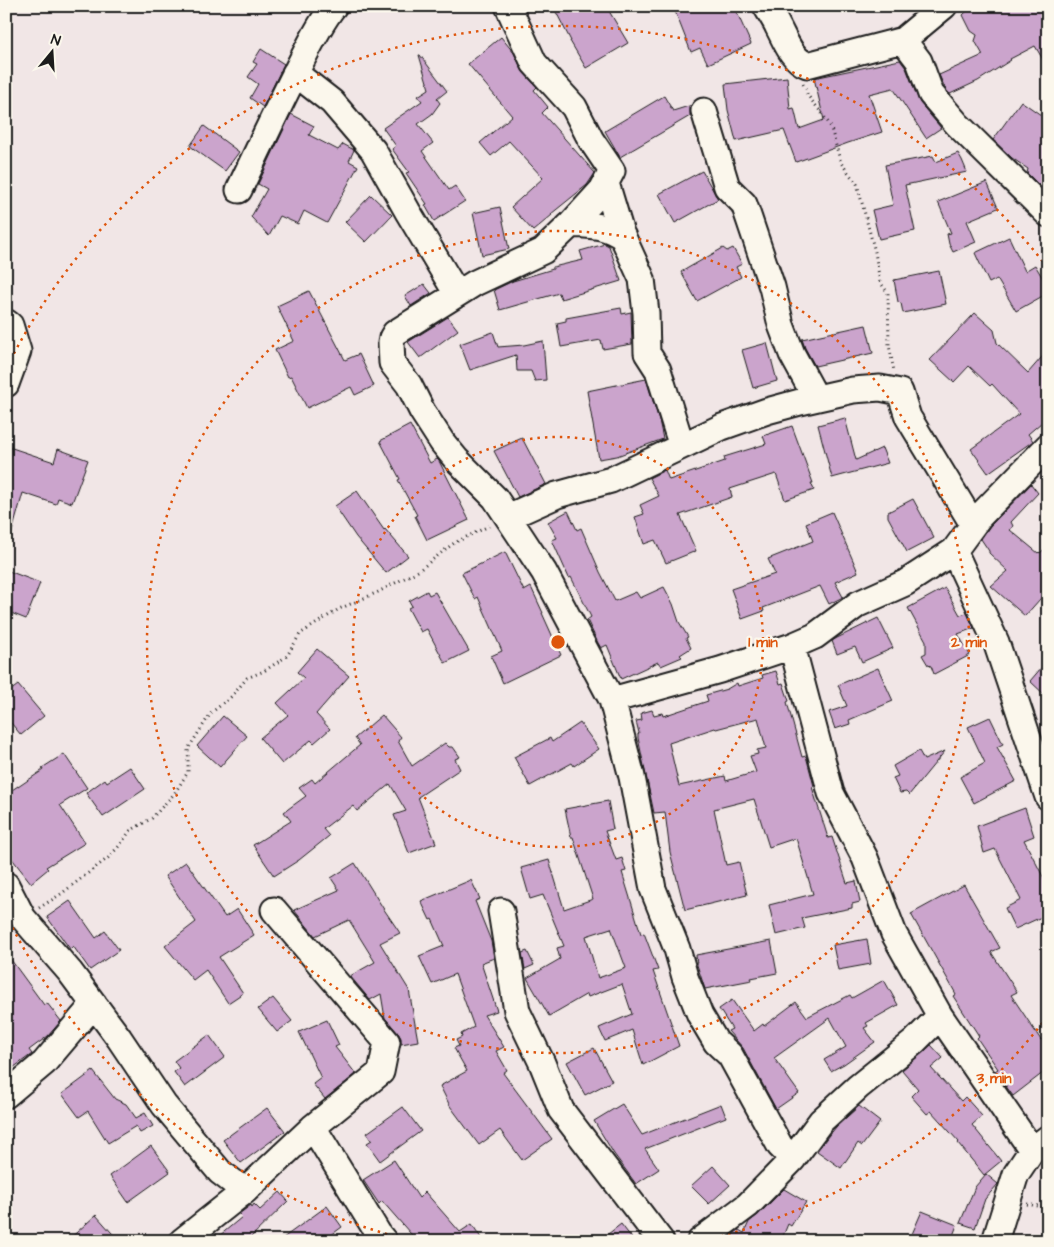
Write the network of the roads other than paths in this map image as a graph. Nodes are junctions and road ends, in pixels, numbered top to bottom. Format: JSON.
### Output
{"nodes":[{"id":1,"x":334,"y":6,"type":"edge"},
{"id":2,"x":508,"y":6,"type":"edge"},
{"id":3,"x":766,"y":6,"type":"edge"},
{"id":4,"x":944,"y":6,"type":"edge"},
{"id":5,"x":902,"y":40,"type":"junction"},
{"id":6,"x":296,"y":73,"type":"junction"},
{"id":7,"x":704,"y":111,"type":"dead end"},
{"id":8,"x":606,"y":183,"type":"junction"},
{"id":9,"x":239,"y":190,"type":"dead end"},
{"id":10,"x":1048,"y":214,"type":"edge"},
{"id":11,"x":571,"y":224,"type":"junction"},
{"id":12,"x":623,"y":237,"type":"junction"},
{"id":13,"x":457,"y":294,"type":"junction"},
{"id":14,"x":6,"y":322,"type":"edge"},
{"id":15,"x":6,"y":384,"type":"edge"},
{"id":16,"x":816,"y":398,"type":"junction"},
{"id":17,"x":678,"y":434,"type":"dead end"},
{"id":18,"x":1048,"y":446,"type":"edge"},
{"id":19,"x":508,"y":517,"type":"junction"},
{"id":20,"x":971,"y":521,"type":"dead end"},
{"id":21,"x":954,"y":551,"type":"junction"},
{"id":22,"x":792,"y":646,"type":"junction"},
{"id":23,"x":612,"y":700,"type":"junction"},
{"id":24,"x":1048,"y":796,"type":"edge"},
{"id":25,"x":6,"y":885,"type":"edge"},
{"id":26,"x":274,"y":910,"type":"dead end"},
{"id":27,"x":501,"y":911,"type":"dead end"},
{"id":28,"x":94,"y":1004,"type":"junction"},
{"id":29,"x":940,"y":1016,"type":"junction"},
{"id":30,"x":6,"y":1095,"type":"edge"},
{"id":31,"x":313,"y":1127,"type":"junction"},
{"id":32,"x":1040,"y":1144,"type":"edge"},
{"id":33,"x":793,"y":1159,"type":"junction"},
{"id":34,"x":245,"y":1191,"type":"junction"},
{"id":35,"x":182,"y":1241,"type":"edge"},
{"id":36,"x":384,"y":1241,"type":"edge"},
{"id":37,"x":661,"y":1241,"type":"edge"},
{"id":38,"x":700,"y":1241,"type":"edge"},
{"id":39,"x":995,"y":1241,"type":"edge"}],
"edges":[{"from":1,"to":6,"type":"street"},
{"from":2,"to":8,"type":"street"},
{"from":3,"to":5,"type":"street"},
{"from":4,"to":5,"type":"street"},
{"from":5,"to":10,"type":"street"},
{"from":6,"to":9,"type":"street"},
{"from":6,"to":13,"type":"street"},
{"from":7,"to":16,"type":"street"},
{"from":8,"to":11,"type":"street"},
{"from":8,"to":12,"type":"street"},
{"from":11,"to":12,"type":"street"},
{"from":11,"to":13,"type":"street"},
{"from":12,"to":17,"type":"street"},
{"from":13,"to":19,"type":"street"},
{"from":14,"to":15,"type":"street"},
{"from":16,"to":19,"type":"street"},
{"from":16,"to":20,"type":"street"},
{"from":18,"to":21,"type":"street"},
{"from":19,"to":23,"type":"street"},
{"from":21,"to":22,"type":"street"},
{"from":21,"to":24,"type":"street"},
{"from":22,"to":23,"type":"street"},
{"from":22,"to":29,"type":"street"},
{"from":23,"to":33,"type":"street"},
{"from":25,"to":28,"type":"street"},
{"from":26,"to":31,"type":"street"},
{"from":27,"to":37,"type":"street"},
{"from":28,"to":30,"type":"street"},
{"from":28,"to":34,"type":"street"},
{"from":29,"to":32,"type":"street"},
{"from":29,"to":33,"type":"street"},
{"from":31,"to":34,"type":"street"},
{"from":31,"to":36,"type":"street"},
{"from":32,"to":39,"type":"street"},
{"from":33,"to":38,"type":"street"},
{"from":34,"to":35,"type":"street"}]}
